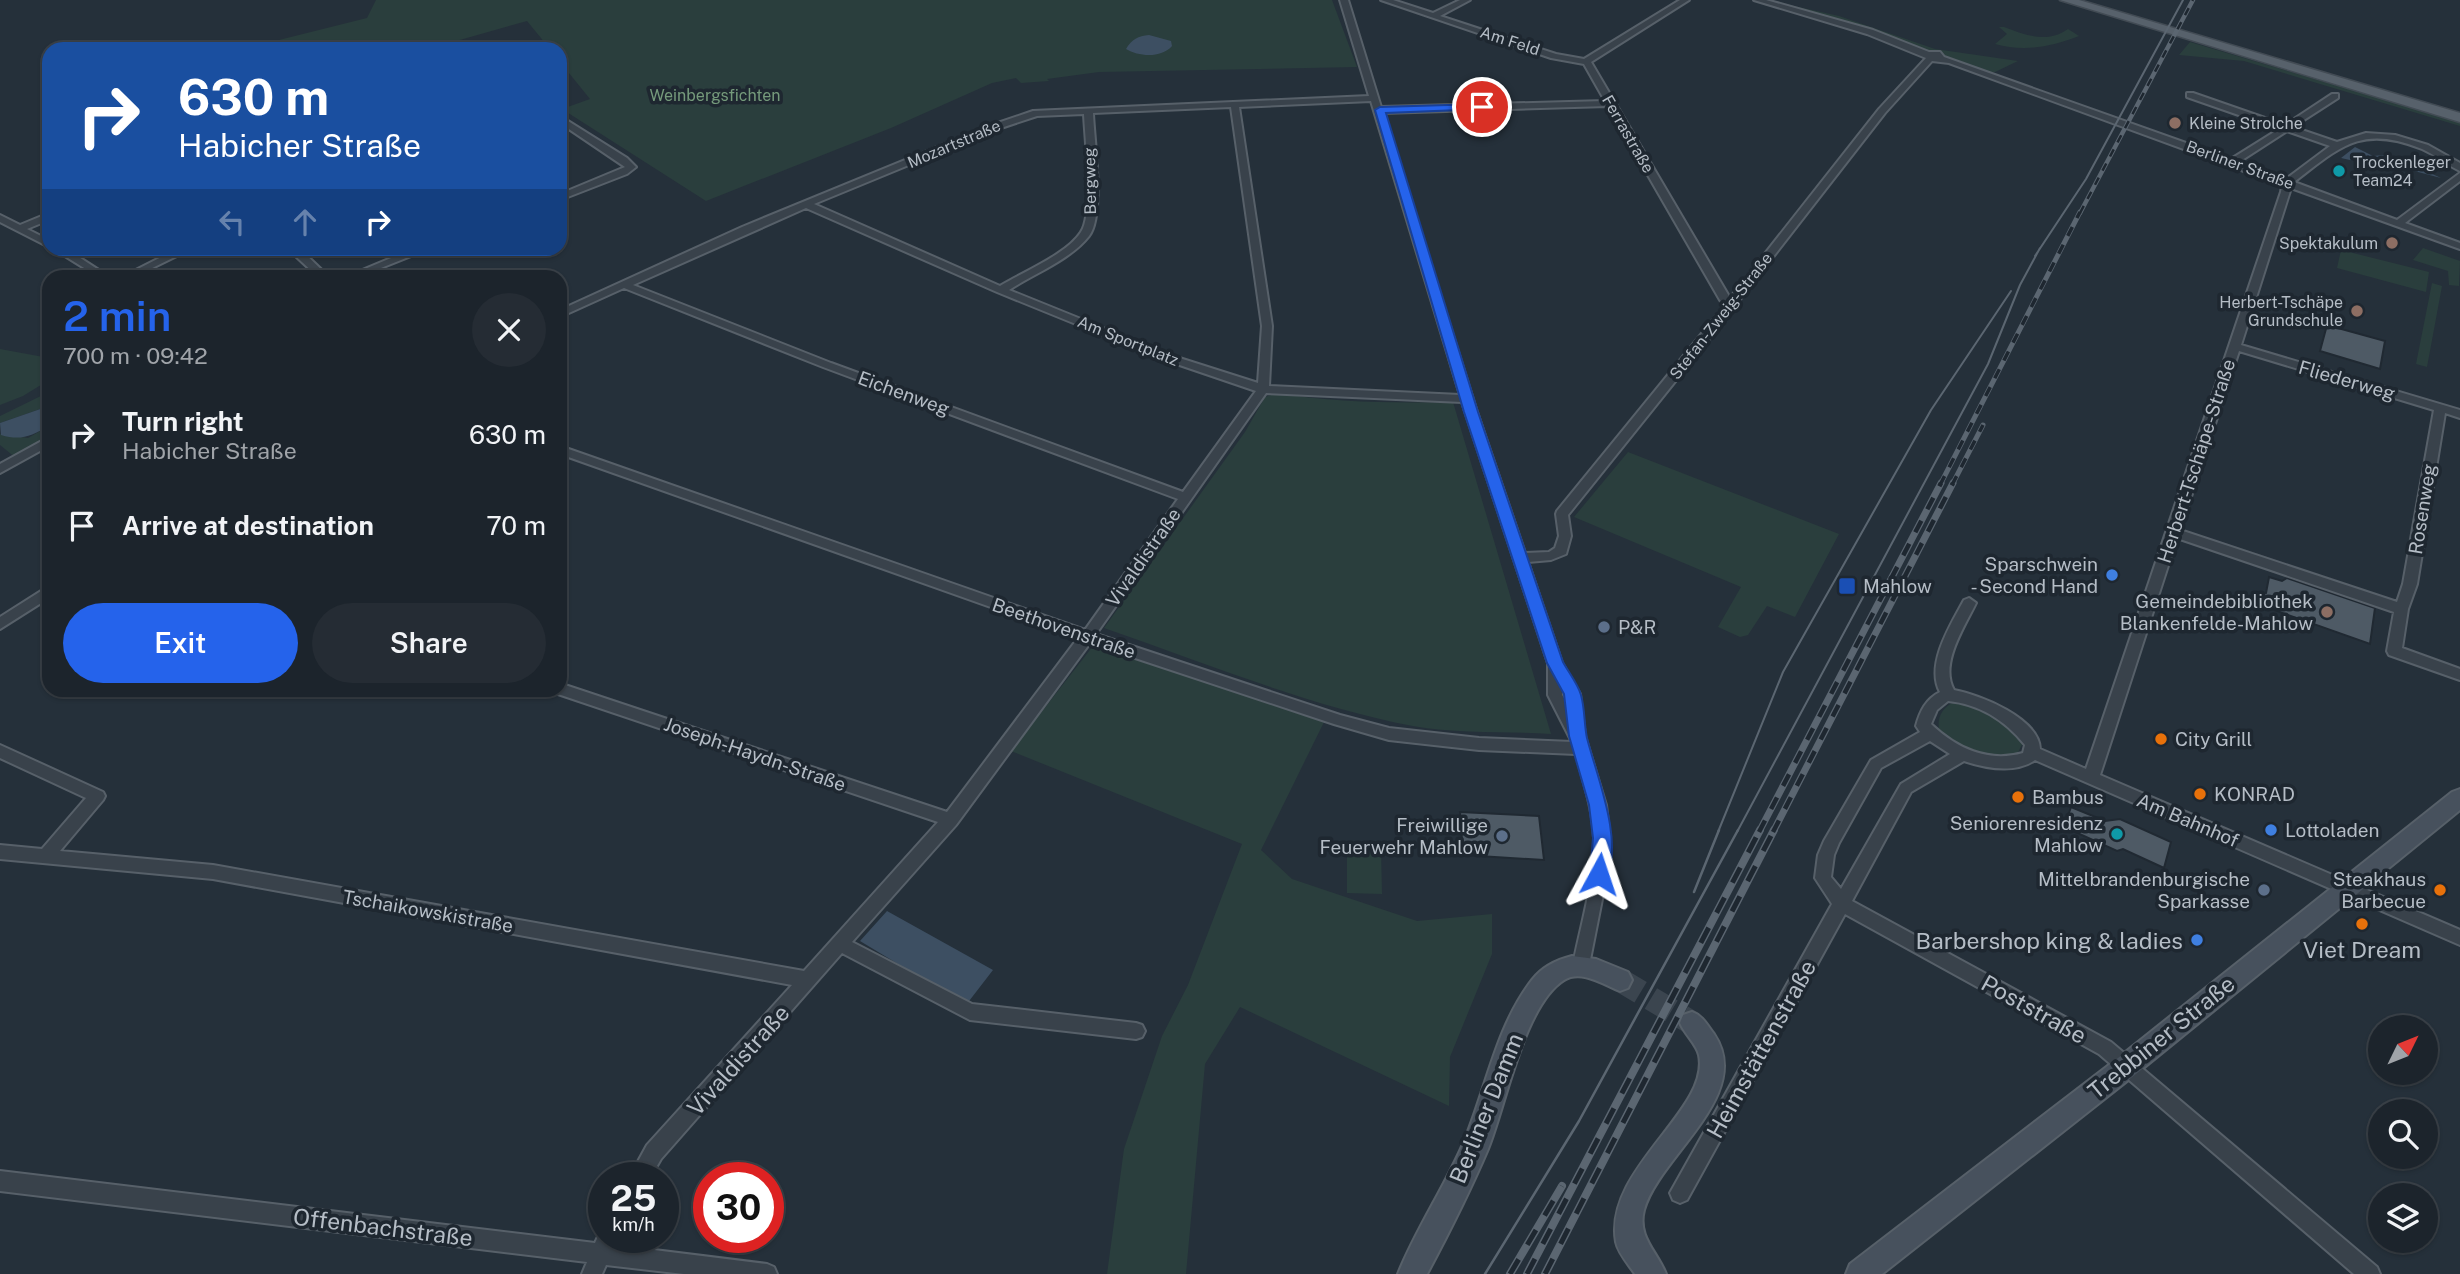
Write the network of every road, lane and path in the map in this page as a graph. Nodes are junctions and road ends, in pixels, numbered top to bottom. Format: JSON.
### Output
{"nodes":[{"id":1,"x":1344,"y":0,"type":"edge"},
{"id":2,"x":1385,"y":0,"type":"edge"},
{"id":3,"x":1466,"y":0,"type":"edge"},
{"id":4,"x":1685,"y":0,"type":"edge"},
{"id":5,"x":1758,"y":0,"type":"edge"},
{"id":6,"x":2066,"y":0,"type":"edge"},
{"id":7,"x":2083,"y":0,"type":"edge"},
{"id":8,"x":1434,"y":16,"type":"junction"},
{"id":9,"x":1933,"y":56,"type":"junction"},
{"id":10,"x":1588,"y":60,"type":"junction"},
{"id":11,"x":2190,"y":95,"type":"dead end"},
{"id":12,"x":2335,"y":96,"type":"dead end"},
{"id":13,"x":1376,"y":98,"type":"junction"},
{"id":14,"x":1610,"y":103,"type":"junction"},
{"id":15,"x":1235,"y":106,"type":"junction"},
{"id":16,"x":1088,"y":110,"type":"junction"},
{"id":17,"x":1380,"y":110,"type":"junction"},
{"id":18,"x":2460,"y":112,"type":"edge"},
{"id":19,"x":2460,"y":118,"type":"edge"},
{"id":20,"x":567,"y":123,"type":"edge"},
{"id":21,"x":2286,"y":128,"type":"junction"},
{"id":22,"x":2338,"y":146,"type":"junction"},
{"id":23,"x":2233,"y":162,"type":"junction"},
{"id":24,"x":2460,"y":168,"type":"edge"},
{"id":25,"x":2460,"y":176,"type":"edge"},
{"id":26,"x":2287,"y":183,"type":"junction"},
{"id":27,"x":2449,"y":184,"type":"junction"},
{"id":28,"x":2460,"y":188,"type":"edge"},
{"id":29,"x":567,"y":194,"type":"edge"},
{"id":30,"x":808,"y":205,"type":"junction"},
{"id":31,"x":0,"y":218,"type":"edge"},
{"id":32,"x":42,"y":219,"type":"edge"},
{"id":33,"x":2397,"y":224,"type":"junction"},
{"id":34,"x":20,"y":228,"type":"junction"},
{"id":35,"x":42,"y":240,"type":"edge"},
{"id":36,"x":2460,"y":246,"type":"edge"},
{"id":37,"x":70,"y":256,"type":"edge"},
{"id":38,"x":171,"y":256,"type":"edge"},
{"id":39,"x":301,"y":256,"type":"edge"},
{"id":40,"x":405,"y":256,"type":"edge"},
{"id":41,"x":93,"y":270,"type":"edge"},
{"id":42,"x":142,"y":270,"type":"edge"},
{"id":43,"x":316,"y":270,"type":"edge"},
{"id":44,"x":369,"y":270,"type":"edge"},
{"id":45,"x":625,"y":285,"type":"junction"},
{"id":46,"x":1001,"y":290,"type":"junction"},
{"id":47,"x":1731,"y":304,"type":"junction"},
{"id":48,"x":567,"y":311,"type":"edge"},
{"id":49,"x":2234,"y":346,"type":"junction"},
{"id":50,"x":1263,"y":389,"type":"junction"},
{"id":51,"x":1467,"y":399,"type":"junction"},
{"id":52,"x":2440,"y":407,"type":"junction"},
{"id":53,"x":2460,"y":414,"type":"edge"},
{"id":54,"x":42,"y":445,"type":"edge"},
{"id":55,"x":567,"y":452,"type":"edge"},
{"id":56,"x":0,"y":469,"type":"edge"},
{"id":57,"x":1185,"y":497,"type":"junction"},
{"id":58,"x":2173,"y":532,"type":"junction"},
{"id":59,"x":1521,"y":558,"type":"junction"},
{"id":60,"x":42,"y":596,"type":"edge"},
{"id":61,"x":1969,"y":603,"type":"dead end"},
{"id":62,"x":2401,"y":609,"type":"junction"},
{"id":63,"x":0,"y":625,"type":"edge"},
{"id":64,"x":1087,"y":636,"type":"junction"},
{"id":65,"x":2460,"y":675,"type":"edge"},
{"id":66,"x":567,"y":691,"type":"edge"},
{"id":67,"x":1949,"y":695,"type":"junction"},
{"id":68,"x":1930,"y":734,"type":"junction"},
{"id":69,"x":1579,"y":742,"type":"junction"},
{"id":70,"x":0,"y":751,"type":"edge"},
{"id":71,"x":2031,"y":752,"type":"junction"},
{"id":72,"x":1964,"y":753,"type":"junction"},
{"id":73,"x":2091,"y":778,"type":"junction"},
{"id":74,"x":2460,"y":798,"type":"edge"},
{"id":75,"x":950,"y":820,"type":"junction"},
{"id":76,"x":0,"y":852,"type":"edge"},
{"id":77,"x":46,"y":856,"type":"junction"},
{"id":78,"x":2345,"y":888,"type":"junction"},
{"id":79,"x":1842,"y":904,"type":"junction"},
{"id":80,"x":2460,"y":938,"type":"edge"},
{"id":81,"x":840,"y":944,"type":"junction"},
{"id":82,"x":1582,"y":965,"type":"junction"},
{"id":83,"x":809,"y":980,"type":"junction"},
{"id":84,"x":1620,"y":980,"type":"tunnel mouth"},
{"id":85,"x":1692,"y":1023,"type":"tunnel mouth"},
{"id":86,"x":1136,"y":1031,"type":"dead end"},
{"id":87,"x":2127,"y":1066,"type":"junction"},
{"id":88,"x":648,"y":1162,"type":"edge"},
{"id":89,"x":0,"y":1181,"type":"edge"},
{"id":90,"x":1680,"y":1193,"type":"dead end"},
{"id":91,"x":588,"y":1243,"type":"edge"},
{"id":92,"x":601,"y":1253,"type":"edge"},
{"id":93,"x":649,"y":1253,"type":"edge"},
{"id":94,"x":592,"y":1274,"type":"edge"},
{"id":95,"x":767,"y":1274,"type":"edge"},
{"id":96,"x":1412,"y":1274,"type":"edge"},
{"id":97,"x":1652,"y":1274,"type":"edge"},
{"id":98,"x":1860,"y":1274,"type":"edge"},
{"id":99,"x":2370,"y":1274,"type":"edge"}],
"edges":[{"from":1,"to":13,"type":"street"},
{"from":2,"to":8,"type":"street","name":"Am Feld"},
{"from":3,"to":8,"type":"street","name":"Am Feld"},
{"from":4,"to":10,"type":"street"},
{"from":5,"to":9,"type":"street","name":"Berliner Straße"},
{"from":6,"to":19,"type":"main road"},
{"from":7,"to":18,"type":"main road"},
{"from":8,"to":10,"type":"street","name":"Am Feld"},
{"from":9,"to":23,"type":"street","name":"Berliner Straße"},
{"from":9,"to":47,"type":"street","name":"Stefan-Zweig-Straße"},
{"from":10,"to":14,"type":"street","name":"Ferrastraße"},
{"from":11,"to":21,"type":"street"},
{"from":12,"to":21,"type":"street"},
{"from":13,"to":15,"type":"street","name":"Mozartstraße"},
{"from":13,"to":17,"type":"street"},
{"from":14,"to":17,"type":"street"},
{"from":14,"to":47,"type":"street","name":"Ferrastraße"},
{"from":15,"to":16,"type":"street","name":"Mozartstraße"},
{"from":15,"to":50,"type":"street"},
{"from":16,"to":30,"type":"street","name":"Mozartstraße"},
{"from":16,"to":46,"type":"street","name":"Bergweg"},
{"from":17,"to":51,"type":"street"},
{"from":20,"to":29,"type":"street"},
{"from":21,"to":22,"type":"street"},
{"from":21,"to":23,"type":"street"},
{"from":22,"to":24,"type":"street"},
{"from":22,"to":26,"type":"street"},
{"from":23,"to":26,"type":"street","name":"Berliner Straße"},
{"from":25,"to":27,"type":"street"},
{"from":26,"to":33,"type":"street","name":"Berliner Straße"},
{"from":26,"to":49,"type":"street","name":"Herbert-Tschäpe-Straße"},
{"from":27,"to":28,"type":"street"},
{"from":27,"to":33,"type":"street"},
{"from":30,"to":45,"type":"street","name":"Mozartstraße"},
{"from":30,"to":46,"type":"street","name":"Am Sportplatz"},
{"from":31,"to":34,"type":"street"},
{"from":32,"to":34,"type":"street"},
{"from":33,"to":36,"type":"street","name":"Berliner Straße"},
{"from":34,"to":35,"type":"street"},
{"from":37,"to":41,"type":"street"},
{"from":38,"to":42,"type":"street"},
{"from":39,"to":43,"type":"street"},
{"from":40,"to":44,"type":"street"},
{"from":45,"to":48,"type":"street","name":"Mozartstraße"},
{"from":45,"to":57,"type":"street","name":"Eichenweg"},
{"from":46,"to":50,"type":"street","name":"Am Sportplatz"},
{"from":47,"to":59,"type":"street","name":"Stefan-Zweig-Straße"},
{"from":49,"to":52,"type":"street","name":"Fliederweg"},
{"from":49,"to":58,"type":"street","name":"Herbert-Tschäpe-Straße"},
{"from":50,"to":51,"type":"street","name":"Am Sportplatz"},
{"from":50,"to":57,"type":"street","name":"Vivaldistraße"},
{"from":51,"to":59,"type":"street"},
{"from":52,"to":53,"type":"street","name":"Fliederweg"},
{"from":52,"to":62,"type":"street","name":"Rosenweg"},
{"from":54,"to":56,"type":"street"},
{"from":55,"to":64,"type":"street","name":"Beethovenstraße"},
{"from":57,"to":64,"type":"street","name":"Vivaldistraße"},
{"from":58,"to":62,"type":"street"},
{"from":58,"to":73,"type":"street","name":"Herbert-Tschäpe-Straße"},
{"from":59,"to":69,"type":"street"},
{"from":60,"to":63,"type":"street"},
{"from":61,"to":67,"type":"street"},
{"from":62,"to":65,"type":"street","name":"Rosenweg"},
{"from":64,"to":69,"type":"street","name":"Beethovenstraße"},
{"from":64,"to":75,"type":"street","name":"Vivaldistraße"},
{"from":66,"to":75,"type":"street","name":"Joseph-Haydn-Straße"},
{"from":67,"to":68,"type":"street"},
{"from":67,"to":71,"type":"street"},
{"from":68,"to":72,"type":"street"},
{"from":68,"to":79,"type":"street"},
{"from":69,"to":82,"type":"street"},
{"from":70,"to":77,"type":"street"},
{"from":71,"to":72,"type":"street"},
{"from":71,"to":73,"type":"street","name":"Am Bahnhof"},
{"from":72,"to":79,"type":"street","name":"Heimstättenstraße"},
{"from":73,"to":78,"type":"street","name":"Am Bahnhof"},
{"from":74,"to":78,"type":"main road","name":"Trebbiner Straße"},
{"from":75,"to":81,"type":"street","name":"Vivaldistraße"},
{"from":76,"to":77,"type":"street","name":"Tschaikowskistraße"},
{"from":77,"to":83,"type":"street","name":"Tschaikowskistraße"},
{"from":78,"to":80,"type":"street","name":"Am Bahnhof"},
{"from":78,"to":87,"type":"main road","name":"Trebbiner Straße"},
{"from":79,"to":87,"type":"street","name":"Poststraße"},
{"from":79,"to":90,"type":"street","name":"Heimstättenstraße"},
{"from":81,"to":83,"type":"street","name":"Vivaldistraße"},
{"from":81,"to":86,"type":"street"},
{"from":82,"to":84,"type":"main road"},
{"from":82,"to":96,"type":"main road","name":"Berliner Damm"},
{"from":83,"to":88,"type":"street","name":"Vivaldistraße"},
{"from":85,"to":97,"type":"main road"},
{"from":87,"to":98,"type":"main road","name":"Trebbiner Straße"},
{"from":87,"to":99,"type":"street","name":"Poststraße"},
{"from":89,"to":91,"type":"street","name":"Offenbachstraße"},
{"from":92,"to":94,"type":"street"},
{"from":93,"to":95,"type":"street","name":"Offenbachstraße"}]}
